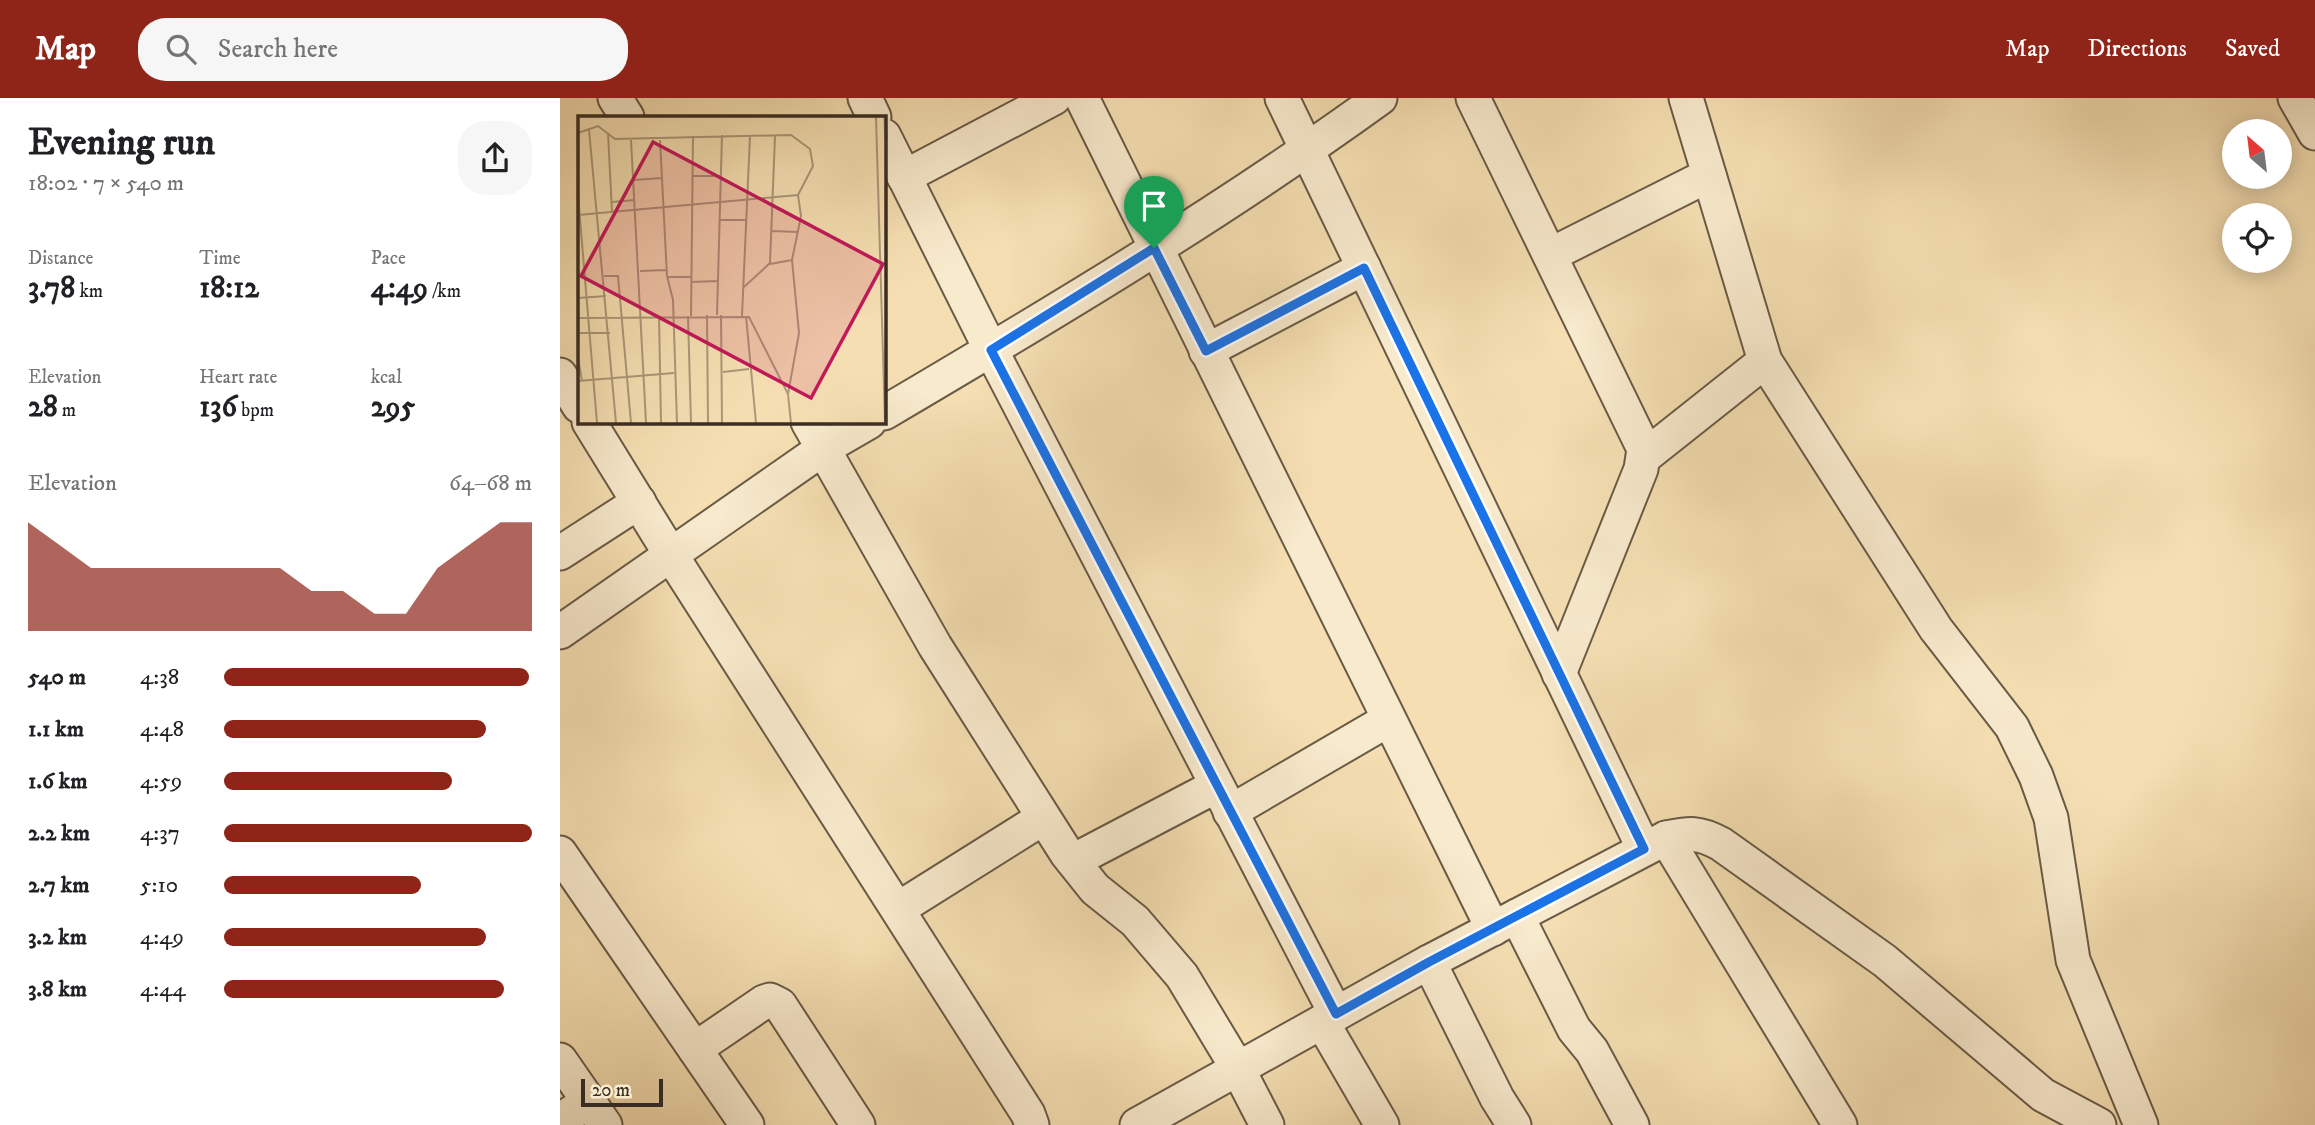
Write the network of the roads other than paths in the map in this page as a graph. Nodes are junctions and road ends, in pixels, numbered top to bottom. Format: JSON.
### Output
{"nodes":[{"id":1,"x":615,"y":98,"type":"edge"},
{"id":2,"x":865,"y":98,"type":"edge"},
{"id":3,"x":1054,"y":98,"type":"edge"},
{"id":4,"x":1082,"y":98,"type":"edge"},
{"id":5,"x":1282,"y":98,"type":"edge"},
{"id":6,"x":1380,"y":98,"type":"edge"},
{"id":7,"x":1473,"y":98,"type":"edge"},
{"id":8,"x":1686,"y":98,"type":"edge"},
{"id":9,"x":2295,"y":98,"type":"edge"},
{"id":10,"x":626,"y":116,"type":"edge"},
{"id":11,"x":874,"y":116,"type":"edge"},
{"id":12,"x":2315,"y":133,"type":"edge"},
{"id":13,"x":886,"y":140,"type":"edge"},
{"id":14,"x":1307,"y":151,"type":"junction"},
{"id":15,"x":1709,"y":174,"type":"junction"},
{"id":16,"x":904,"y":177,"type":"junction"},
{"id":17,"x":1154,"y":248,"type":"junction"},
{"id":18,"x":1550,"y":255,"type":"junction"},
{"id":19,"x":1364,"y":268,"type":"junction"},
{"id":20,"x":991,"y":350,"type":"junction"},
{"id":21,"x":1206,"y":351,"type":"junction"},
{"id":22,"x":1765,"y":361,"type":"junction"},
{"id":23,"x":886,"y":412,"type":"edge"},
{"id":24,"x":590,"y":424,"type":"edge"},
{"id":25,"x":861,"y":424,"type":"edge"},
{"id":26,"x":816,"y":435,"type":"edge"},
{"id":27,"x":1644,"y":457,"type":"junction"},
{"id":28,"x":639,"y":502,"type":"junction"},
{"id":29,"x":560,"y":553,"type":"edge"},
{"id":30,"x":671,"y":555,"type":"junction"},
{"id":31,"x":560,"y":632,"type":"edge"},
{"id":32,"x":1559,"y":674,"type":"junction"},
{"id":33,"x":1388,"y":720,"type":"junction"},
{"id":34,"x":1223,"y":799,"type":"junction"},
{"id":35,"x":1044,"y":818,"type":"junction"},
{"id":36,"x":1655,"y":844,"type":"junction"},
{"id":37,"x":560,"y":853,"type":"edge"},
{"id":38,"x":1073,"y":861,"type":"junction"},
{"id":39,"x":898,"y":909,"type":"junction"},
{"id":40,"x":1505,"y":922,"type":"junction"},
{"id":41,"x":1429,"y":962,"type":"junction"},
{"id":42,"x":1329,"y":1018,"type":"junction"},
{"id":43,"x":695,"y":1049,"type":"junction"},
{"id":44,"x":560,"y":1060,"type":"edge"},
{"id":45,"x":1237,"y":1069,"type":"junction"},
{"id":46,"x":597,"y":1113,"type":"edge"},
{"id":47,"x":560,"y":1120,"type":"edge"},
{"id":48,"x":1147,"y":1123,"type":"edge"},
{"id":49,"x":747,"y":1125,"type":"edge"},
{"id":50,"x":858,"y":1125,"type":"edge"},
{"id":51,"x":1032,"y":1125,"type":"edge"},
{"id":52,"x":1267,"y":1125,"type":"edge"},
{"id":53,"x":1382,"y":1125,"type":"edge"},
{"id":54,"x":1514,"y":1125,"type":"edge"},
{"id":55,"x":1632,"y":1125,"type":"edge"},
{"id":56,"x":1840,"y":1125,"type":"edge"},
{"id":57,"x":2099,"y":1125,"type":"edge"},
{"id":58,"x":2141,"y":1125,"type":"edge"}],
"edges":[{"from":1,"to":10,"type":"street"},
{"from":2,"to":11,"type":"street"},
{"from":3,"to":16,"type":"street"},
{"from":4,"to":17,"type":"street"},
{"from":5,"to":14,"type":"street"},
{"from":6,"to":14,"type":"street"},
{"from":7,"to":18,"type":"street"},
{"from":8,"to":15,"type":"street"},
{"from":9,"to":12,"type":"street"},
{"from":13,"to":16,"type":"street"},
{"from":14,"to":17,"type":"street"},
{"from":14,"to":19,"type":"street"},
{"from":15,"to":18,"type":"street"},
{"from":15,"to":22,"type":"street"},
{"from":16,"to":20,"type":"street"},
{"from":17,"to":20,"type":"street"},
{"from":17,"to":21,"type":"street"},
{"from":18,"to":27,"type":"street"},
{"from":19,"to":21,"type":"street"},
{"from":19,"to":32,"type":"street"},
{"from":20,"to":23,"type":"street"},
{"from":20,"to":34,"type":"street"},
{"from":21,"to":33,"type":"street"},
{"from":22,"to":27,"type":"street"},
{"from":22,"to":58,"type":"street"},
{"from":24,"to":28,"type":"street"},
{"from":25,"to":26,"type":"street"},
{"from":26,"to":30,"type":"street"},
{"from":26,"to":35,"type":"street"},
{"from":27,"to":32,"type":"street"},
{"from":28,"to":29,"type":"street"},
{"from":28,"to":30,"type":"street"},
{"from":30,"to":31,"type":"street"},
{"from":30,"to":39,"type":"street"},
{"from":32,"to":36,"type":"street"},
{"from":33,"to":34,"type":"street"},
{"from":33,"to":40,"type":"street"},
{"from":34,"to":38,"type":"street"},
{"from":34,"to":42,"type":"street"},
{"from":35,"to":38,"type":"street"},
{"from":35,"to":39,"type":"street"},
{"from":36,"to":40,"type":"street"},
{"from":36,"to":56,"type":"street"},
{"from":36,"to":57,"type":"street"},
{"from":37,"to":43,"type":"street"},
{"from":38,"to":45,"type":"street"},
{"from":39,"to":51,"type":"street"},
{"from":40,"to":41,"type":"street"},
{"from":40,"to":55,"type":"street"},
{"from":41,"to":42,"type":"street"},
{"from":41,"to":54,"type":"street"},
{"from":42,"to":45,"type":"street"},
{"from":42,"to":53,"type":"street"},
{"from":43,"to":49,"type":"street"},
{"from":43,"to":50,"type":"street"},
{"from":44,"to":46,"type":"street"},
{"from":45,"to":48,"type":"street"},
{"from":45,"to":52,"type":"street"},
{"from":46,"to":47,"type":"street"}]}
